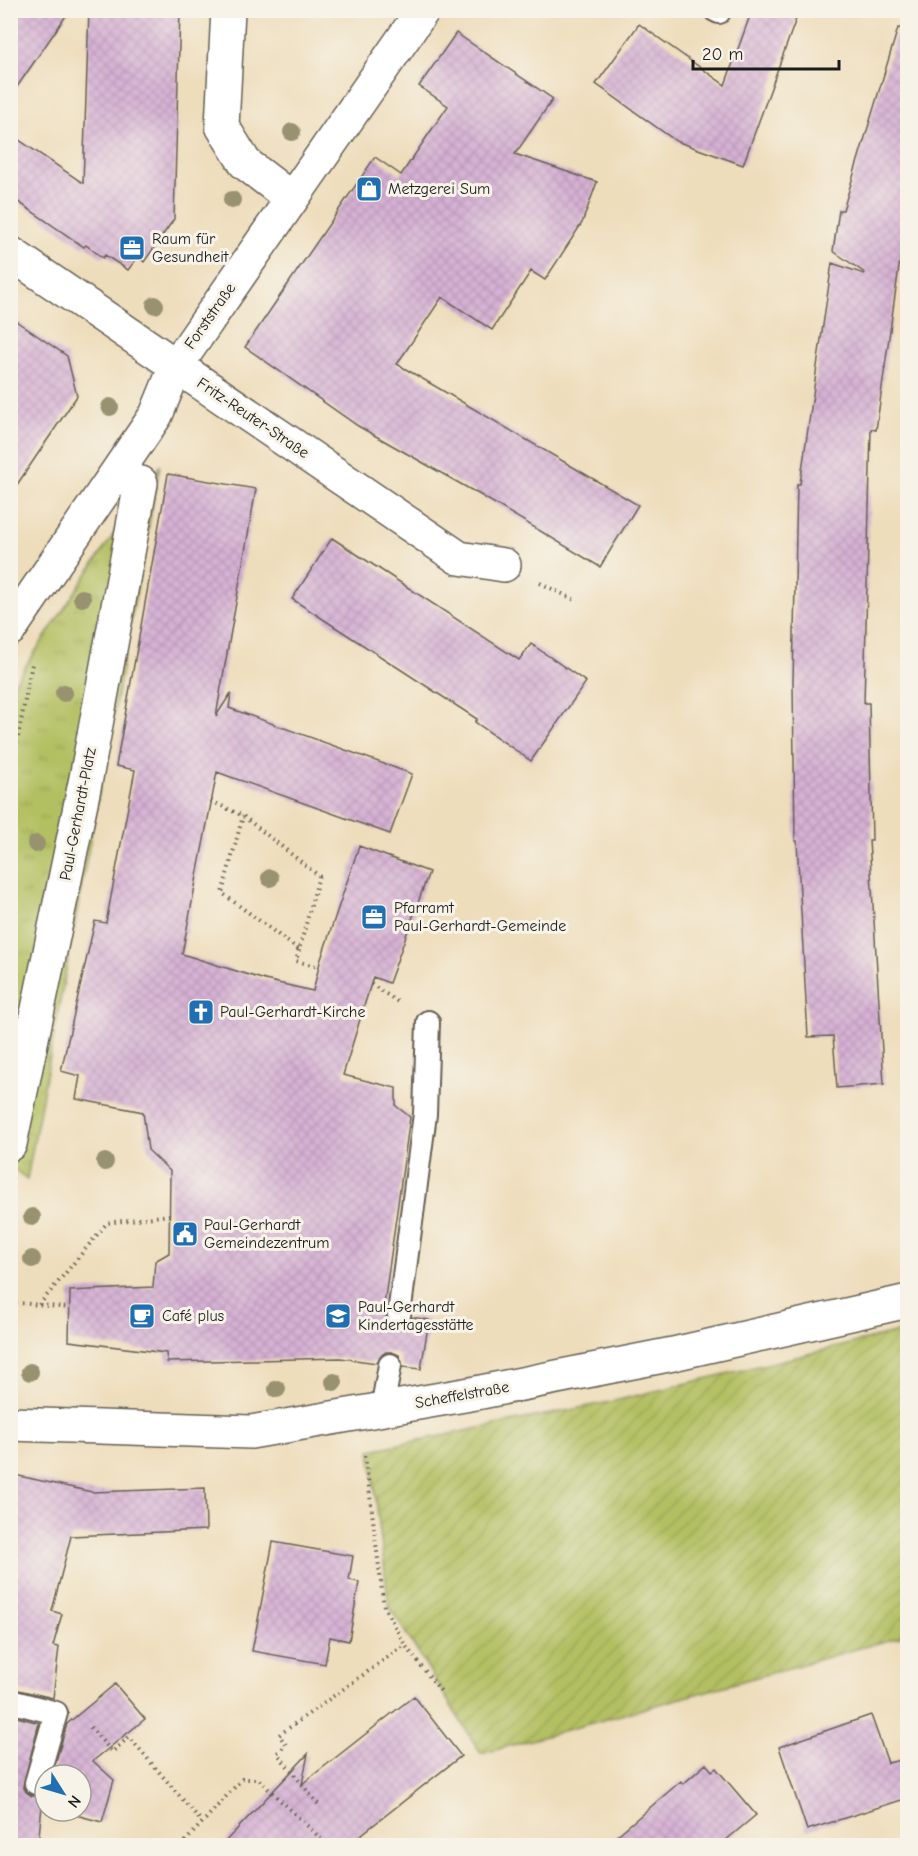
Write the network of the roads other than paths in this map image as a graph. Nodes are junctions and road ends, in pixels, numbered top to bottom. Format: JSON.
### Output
{"nodes":[{"id":1,"x":228,"y":10,"type":"edge"},
{"id":2,"x":423,"y":10,"type":"edge"},
{"id":3,"x":292,"y":198,"type":"junction"},
{"id":4,"x":10,"y":253,"type":"edge"},
{"id":5,"x":176,"y":366,"type":"junction"},
{"id":6,"x":141,"y":483,"type":"dead end"},
{"id":7,"x":504,"y":565,"type":"dead end"},
{"id":8,"x":10,"y":629,"type":"edge"},
{"id":9,"x":428,"y":1023,"type":"dead end"},
{"id":10,"x":10,"y":1144,"type":"edge"},
{"id":11,"x":908,"y":1300,"type":"edge"},
{"id":12,"x":399,"y":1315,"type":"dead end"},
{"id":13,"x":390,"y":1365,"type":"dead end"},
{"id":14,"x":382,"y":1409,"type":"junction"},
{"id":15,"x":10,"y":1424,"type":"edge"},
{"id":16,"x":10,"y":1701,"type":"edge"},
{"id":17,"x":42,"y":1763,"type":"edge"}],
"edges":[{"from":1,"to":3,"type":"street"},
{"from":2,"to":3,"type":"street","name":"Forststraße"},
{"from":3,"to":5,"type":"street","name":"Forststraße"},
{"from":4,"to":5,"type":"street","name":"Fritz-Reuter-Straße"},
{"from":5,"to":7,"type":"street","name":"Fritz-Reuter-Straße"},
{"from":5,"to":8,"type":"street","name":"Forststraße"},
{"from":6,"to":10,"type":"street","name":"Paul-Gerhardt-Platz"},
{"from":9,"to":12,"type":"lane"},
{"from":11,"to":14,"type":"street","name":"Scheffelstraße"},
{"from":13,"to":14,"type":"lane"},
{"from":14,"to":15,"type":"street","name":"Scheffelstraße"},
{"from":16,"to":17,"type":"lane"}]}
